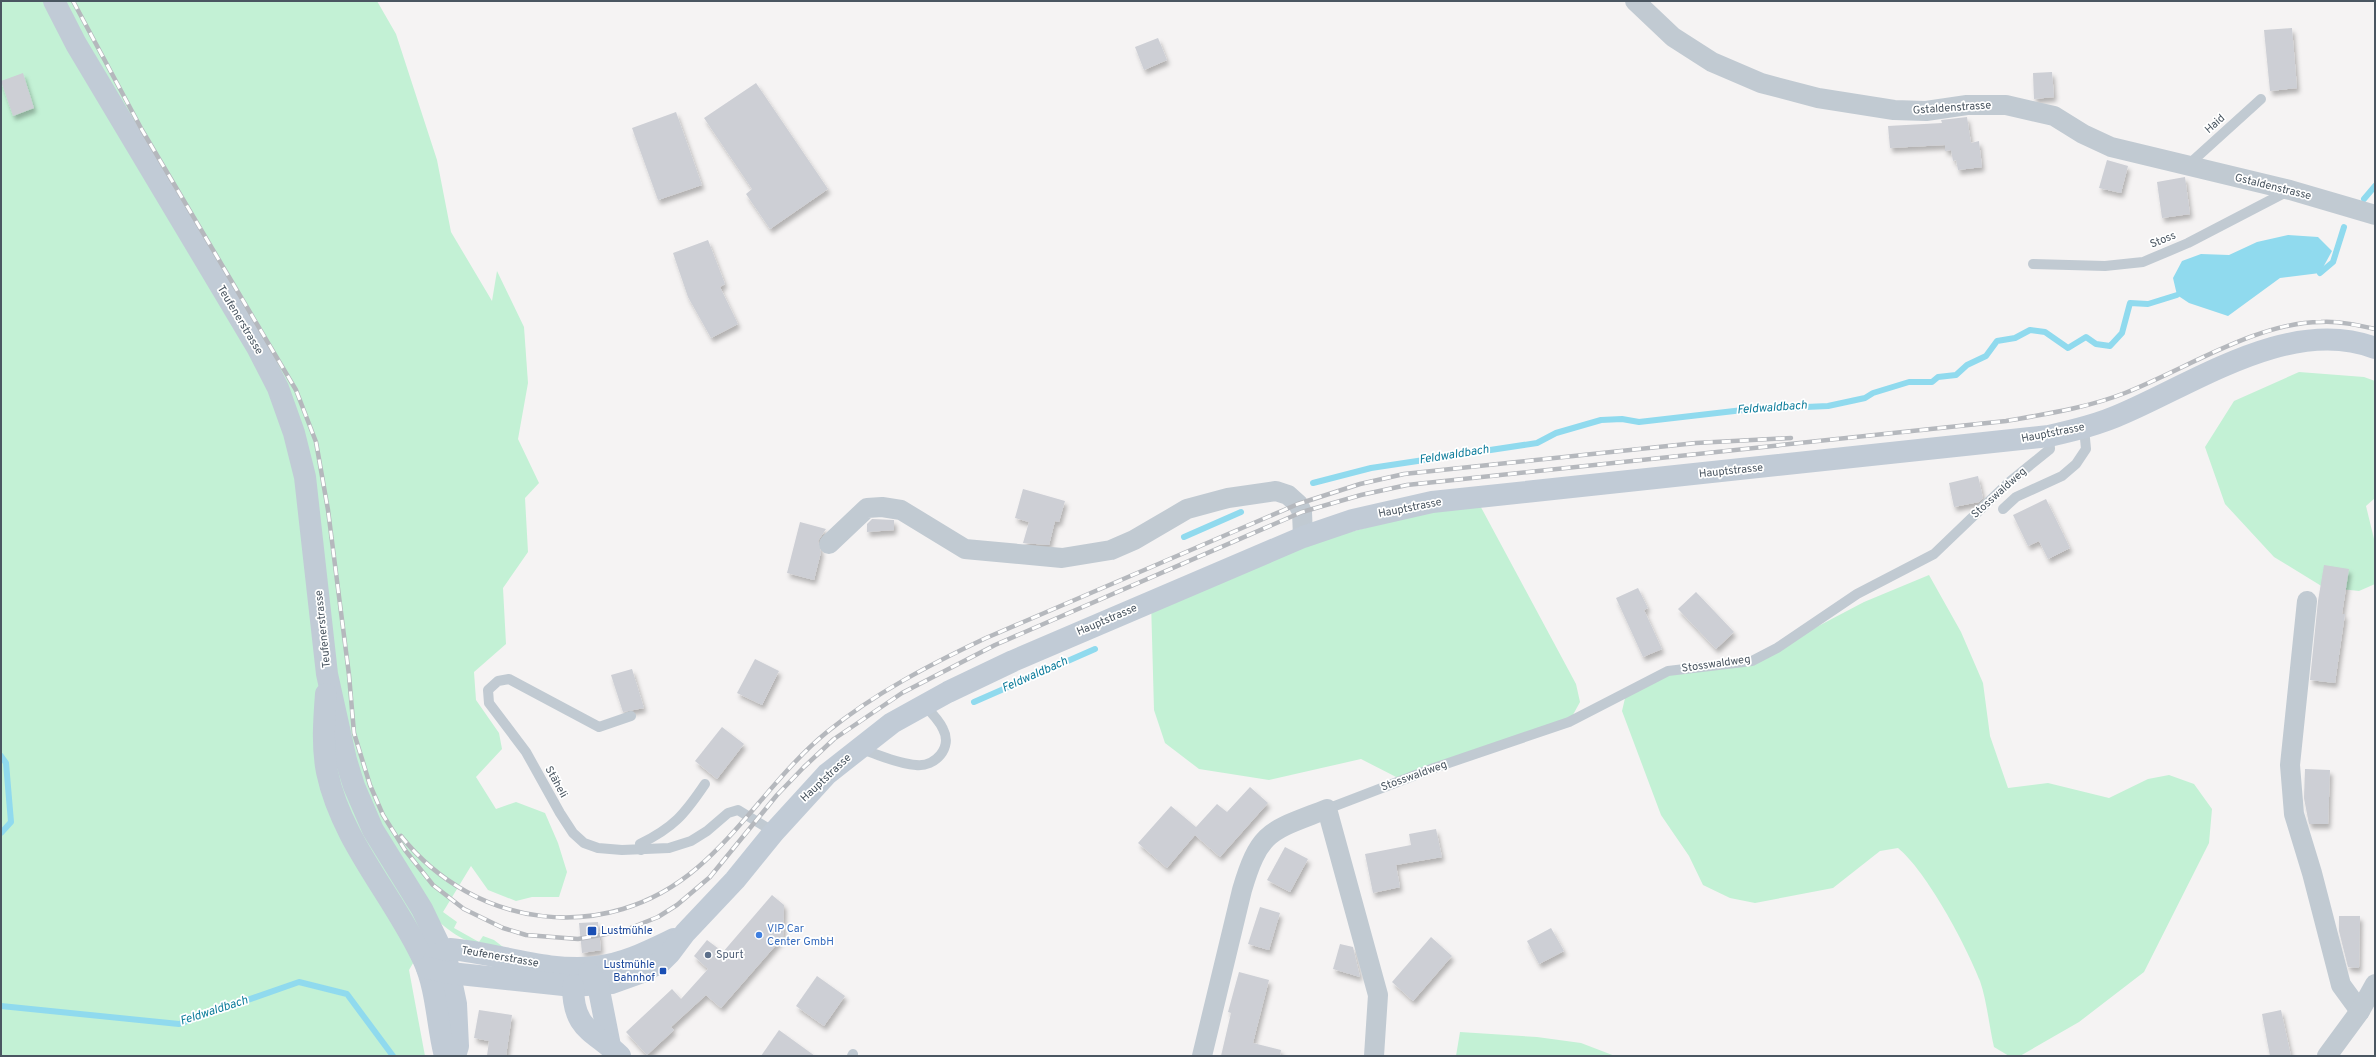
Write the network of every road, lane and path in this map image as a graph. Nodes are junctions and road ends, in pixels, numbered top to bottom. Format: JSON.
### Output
{"nodes":[{"id":1,"x":54,"y":1,"type":"edge"},
{"id":2,"x":1635,"y":1,"type":"edge"},
{"id":3,"x":2261,"y":99,"type":"dead end"},
{"id":4,"x":2186,"y":167,"type":"junction"},
{"id":5,"x":2290,"y":190,"type":"junction"},
{"id":6,"x":2375,"y":215,"type":"edge"},
{"id":7,"x":2033,"y":264,"type":"dead end"},
{"id":8,"x":2375,"y":348,"type":"edge"},
{"id":9,"x":2084,"y":428,"type":"junction"},
{"id":10,"x":2049,"y":436,"type":"junction"},
{"id":11,"x":2003,"y":509,"type":"dead end"},
{"id":12,"x":1303,"y":537,"type":"junction"},
{"id":13,"x":829,"y":544,"type":"dead end"},
{"id":14,"x":2307,"y":601,"type":"dead end"},
{"id":15,"x":327,"y":674,"type":"junction"},
{"id":16,"x":924,"y":705,"type":"junction"},
{"id":17,"x":632,"y":716,"type":"dead end"},
{"id":18,"x":858,"y":749,"type":"junction"},
{"id":19,"x":705,"y":784,"type":"dead end"},
{"id":20,"x":1327,"y":809,"type":"junction"},
{"id":21,"x":774,"y":832,"type":"junction"},
{"id":22,"x":641,"y":850,"type":"junction"},
{"id":23,"x":443,"y":951,"type":"junction"},
{"id":24,"x":427,"y":968,"type":"junction"},
{"id":25,"x":450,"y":973,"type":"junction"},
{"id":26,"x":591,"y":976,"type":"junction"},
{"id":27,"x":2375,"y":984,"type":"edge"},
{"id":28,"x":573,"y":986,"type":"junction"},
{"id":29,"x":2360,"y":1011,"type":"junction"},
{"id":30,"x":615,"y":1051,"type":"edge"},
{"id":31,"x":445,"y":1056,"type":"edge"},
{"id":32,"x":455,"y":1056,"type":"edge"},
{"id":33,"x":1202,"y":1056,"type":"edge"},
{"id":34,"x":1374,"y":1056,"type":"edge"},
{"id":35,"x":2327,"y":1056,"type":"edge"}],
"edges":[{"from":1,"to":15,"type":"street","name":"Teufenerstrasse"},
{"from":2,"to":4,"type":"street","name":"Gstaldenstrasse"},
{"from":3,"to":4,"type":"lane","name":"Haid"},
{"from":4,"to":5,"type":"street","name":"Gstaldenstrasse"},
{"from":5,"to":6,"type":"street","name":"Gstaldenstrasse"},
{"from":5,"to":7,"type":"lane","name":"Stoss"},
{"from":8,"to":9,"type":"street","name":"Hauptstrasse"},
{"from":9,"to":10,"type":"street","name":"Hauptstrasse"},
{"from":9,"to":11,"type":"lane"},
{"from":10,"to":12,"type":"street","name":"Hauptstrasse"},
{"from":10,"to":20,"type":"lane","name":"Stosswaldweg"},
{"from":12,"to":13,"type":"street"},
{"from":12,"to":16,"type":"street","name":"Hauptstrasse"},
{"from":14,"to":29,"type":"street"},
{"from":15,"to":23,"type":"street","name":"Teufenerstrasse"},
{"from":15,"to":24,"type":"street","name":"Teufenerstrasse"},
{"from":16,"to":18,"type":"street","name":"Hauptstrasse"},
{"from":16,"to":18,"type":"lane"},
{"from":17,"to":22,"type":"lane","name":"Stäheli"},
{"from":18,"to":21,"type":"street","name":"Hauptstrasse"},
{"from":19,"to":22,"type":"lane"},
{"from":20,"to":33,"type":"street","name":"Stosswaldweg"},
{"from":20,"to":34,"type":"street"},
{"from":21,"to":22,"type":"lane","name":"Stäheli"},
{"from":21,"to":26,"type":"street","name":"Hauptstrasse"},
{"from":23,"to":24,"type":"street"},
{"from":23,"to":25,"type":"street"},
{"from":23,"to":26,"type":"street","name":"Teufenerstrasse"},
{"from":24,"to":25,"type":"street","name":"Teufenerstrasse"},
{"from":24,"to":31,"type":"street","name":"Teufenerstrasse"},
{"from":25,"to":28,"type":"street","name":"Teufenerstrasse"},
{"from":25,"to":32,"type":"street"},
{"from":26,"to":28,"type":"street"},
{"from":26,"to":30,"type":"street"},
{"from":27,"to":29,"type":"street"},
{"from":28,"to":30,"type":"street"},
{"from":29,"to":35,"type":"street"}]}
